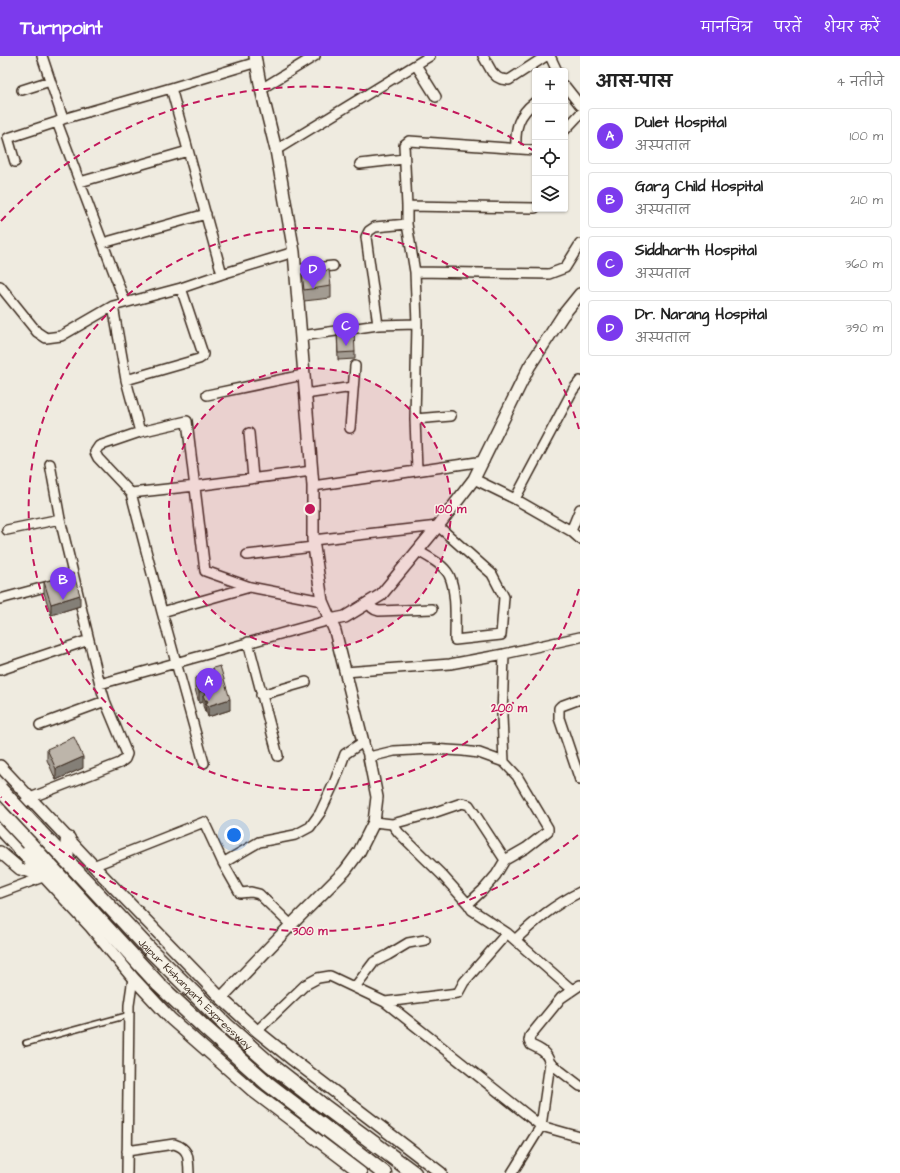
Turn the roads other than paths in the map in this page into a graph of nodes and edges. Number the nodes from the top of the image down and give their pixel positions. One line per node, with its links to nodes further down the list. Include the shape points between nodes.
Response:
1 (42, 56): 10 (street)
2 (315, 56): 12 (street)
3 (430, 56): 8 (street)
4 (483, 56): 5 (street, via 497,77 508,80)
5 (546, 56)
6 (550, 56): 9 (street)
7 (256, 59): 11 (street); 12 (street)
8 (416, 64): 15 (street); 22 (street)
9 (556, 68)
10 (50, 81): 13 (street); 19 (street)
11 (171, 88): 19 (street); 24 (street)
12 (261, 89): 22 (street)
13 (22, 90)
14 (568, 90): 17 (street)
15 (436, 97)
16 (533, 104): 21 (street, via 517,124)
17 (580, 105)
18 (580, 114): 20 (street)
19 (60, 120): 26 (street, via 8,138); 28 (street)
20 (568, 127)
21 (516, 148): 23 (street); 25 (street, via 409,141 404,145)
22 (276, 150): 35 (street)
23 (532, 150)
24 (188, 151): 28 (street); 31 (street)
25 (404, 159): 27 (street); 29 (street)
26 (15, 162)
27 (360, 164)
28 (80, 182): 33 (street)
29 (407, 206): 30 (street); 32 (street)
30 (532, 208)
31 (206, 214): 33 (street); 39 (street)
32 (406, 224): 38 (street); 46 (street, via 375,227 368,231 366,237)
33 (103, 244): 43 (street)
34 (580, 244): 38 (street, via 565,268 549,274)
35 (294, 252): 37 (street); 39 (street)
36 (333, 266): 37 (street)
37 (296, 270): 47 (street)
38 (415, 272): 45 (street)
39 (222, 274): 41 (street)
40 (0, 286): 44 (street, via 37,332 46,338 61,336)
41 (181, 288): 43 (street); 50 (street, via 202,357)
42 (580, 294): 60 (street, via 529,367)
43 (125, 302): 44 (street)
44 (113, 306): 50 (street)
45 (417, 324): 46 (street); 56 (street)
46 (378, 325): 47 (street)
47 (301, 336): 49 (street)
48 (355, 366): 52 (street)
49 (303, 375): 53 (street); 54 (street)
50 (126, 380): 58 (street)
51 (580, 381): 69 (street)
52 (353, 387): 53 (street); 57 (street)
53 (305, 394): 63 (street)
54 (207, 395)
55 (451, 416): 56 (street)
56 (415, 419): 62 (street)
57 (350, 428)
58 (140, 432): 66 (street, via 187,421); 68 (street, via 98,446 95,452)
59 (249, 433): 64 (street)
60 (484, 460): 62 (street); 65 (street)
61 (50, 464): 71 (street)
62 (417, 470): 67 (street)
63 (312, 471): 64 (street); 67 (street)
64 (253, 478): 66 (street)
65 (474, 479): 69 (street); 72 (street)
66 (195, 486): 68 (street); 80 (street, via 205,571)
67 (313, 486): 76 (street)
68 (131, 493): 85 (street)
69 (515, 499): 74 (street)
70 (580, 509): 74 (street)
71 (60, 518): 73 (street); 79 (street)
72 (438, 526): 76 (street); 77 (street); 77 (street, via 492,574 504,597 501,634 455,640 454,588 449,574 439,564)
73 (7, 530)
74 (571, 531): 75 (street)
75 (580, 539)
76 (313, 544): 78 (street); 82 (street)
77 (418, 551): 83 (street, via 381,595)
78 (246, 555)
79 (74, 579): 81 (street); 88 (street)
80 (250, 587): 82 (street); 85 (street)
81 (0, 599)
82 (322, 601): 86 (street)
83 (368, 602): 84 (street, via 379,611); 86 (street, via 345,617)
84 (432, 609)
85 (162, 612): 91 (street)
86 (330, 620): 89 (street); 93 (street)
87 (580, 637): 90 (street)
88 (89, 640): 92 (street); 95 (street)
89 (248, 642): 91 (street); 96 (street)
90 (504, 654): 93 (street, via 450,664); 103 (street)
91 (176, 664): 95 (street); 104 (street)
92 (0, 670)
93 (345, 672): 100 (street)
94 (306, 682): 96 (street)
95 (100, 684): 98 (street)
96 (262, 695): 101 (street)
97 (580, 699): 106 (street, via 559,708 558,718)
98 (105, 701): 99 (street); 108 (street, via 127,754 125,759)
99 (40, 725)
100 (363, 742): 102 (street); 118 (street, via 345,754 320,813 310,827 295,835 259,842)
101 (278, 756)
102 (369, 757): 103 (street, via 430,749 479,753); 110 (street, via 377,797)
103 (504, 762): 117 (street, via 517,776 548,828 548,831 526,848)
104 (204, 763)
105 (0, 766): 108 (street)
106 (580, 780)
107 (0, 789): 116 (highway, Jaipur Kishangarh Expressway, bridge)
108 (30, 798): 111 (street); 114 (street)
109 (0, 812): 120 (highway, Jaipur Kishangarh Expressway, bridge, via 29,843)
110 (374, 822): 112 (street); 124 (street, via 360,852 345,871)
111 (0, 823)
112 (392, 824): 117 (street, via 462,803 469,805); 123 (street)
113 (0, 829): 120 (street)
114 (68, 839): 116 (highway); 119 (street)
115 (0, 852): 120 (street, via 20,869)
116 (66, 860): 145 (highway, Jaipur Kishangarh Expressway, via 152,952 227,1026 284,1075)
117 (505, 860): 123 (street, via 492,880)
118 (223, 863): 119 (street, via 204,822); 124 (street, via 240,894 259,894)
119 (93, 866): 131 (street)
120 (45, 872): 122 (street); 128 (street); 144 (highway, Jaipur Kishangarh Expressway, via 159,985 268,1084)
121 (580, 892): 127 (street, via 546,912)
122 (0, 893)
123 (468, 904): 125 (street, via 472,910)
124 (291, 925): 131 (street)
125 (507, 932): 127 (street); 132 (street, via 464,982 458,993)
126 (425, 940): 129 (street, via 408,943 374,962)
127 (515, 940): 130 (street)
128 (133, 978): 133 (street); 143 (street, via 171,1019 254,1092)
129 (354, 987): 132 (street); 134 (street, via 330,976 318,978 305,985)
130 (576, 987): 136 (street, via 561,998 530,1036 531,1045 544,1051)
131 (221, 998): 134 (street)
132 (385, 1002): 138 (street)
133 (129, 1015): 135 (lane); 140 (street)
134 (257, 1031): 146 (street)
135 (26, 1043)
136 (550, 1063): 137 (street); 138 (street)
137 (580, 1086)
138 (541, 1126): 139 (street); 147 (street)
139 (580, 1137)
140 (127, 1151): 141 (street); 142 (street, via 174,1144 185,1150)
141 (127, 1173)
142 (189, 1173)
143 (361, 1173)
144 (384, 1173)
145 (414, 1173)
146 (441, 1173)
147 (512, 1173)

